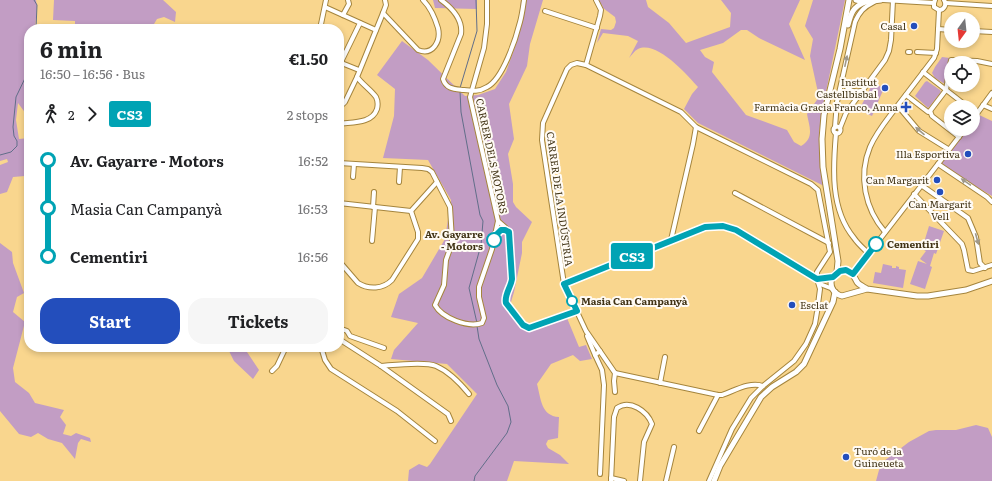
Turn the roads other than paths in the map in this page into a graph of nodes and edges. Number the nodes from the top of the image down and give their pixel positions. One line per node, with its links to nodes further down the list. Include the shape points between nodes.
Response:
1 (326, 0): 20 (street)
2 (348, 0): 24 (street, via 349,4)
3 (385, 0): 23 (street)
4 (423, 0): 23 (street, via 432,12 438,29 434,48 429,51 418,50)
5 (441, 0): 46 (street, via 458,17 462,28 443,79 444,83 452,88)
6 (486, 0): 46 (street, CARRER DELS MOTORS, via 484,48)
7 (524, 0): 46 (street, via 519,28 502,73 488,87)
8 (596, 0): 27 (street, via 601,10)
9 (849, 0): 33 (street)
10 (856, 0): 14 (street)
11 (882, 0): 12 (street); 15 (street)
12 (893, 0): 16 (street); 47 (street, via 889,51)
13 (986, 0): 18 (street)
14 (865, 2): 15 (street); 33 (street, via 852,10)
15 (874, 2): 44 (street, one-way to 15, via 857,16)
16 (934, 2): 21 (street, via 935,8)
17 (945, 2): 18 (street); 21 (street, via 944,8)
18 (985, 5): 19 (street)
19 (992, 6)
20 (325, 7): 24 (street); 26 (street)
21 (939, 10): 28 (street)
22 (545, 11): 27 (street)
23 (383, 13): 30 (street)
24 (343, 15): 25 (street)
25 (360, 23): 30 (street); 36 (street)
26 (321, 24)
27 (597, 28): 40 (street)
28 (938, 29): 29 (street); 35 (street)
29 (944, 29)
30 (376, 30): 41 (street)
31 (980, 31): 32 (street)
32 (992, 32)
33 (840, 49): 87 (street, via 824,115 822,139 823,167)
34 (917, 52): 35 (street)
35 (936, 53): 42 (street)
36 (344, 54)
37 (980, 62): 39 (street)
38 (344, 64): 41 (street)
39 (992, 64)
40 (586, 65): 60 (street, via 682,113); 98 (street, CARRER DE LA INDÚSTRIA, via 577,63 567,69 545,118 542,132)
41 (359, 70): 43 (street)
42 (923, 72): 45 (street); 51 (street)
43 (357, 77): 53 (street); 59 (street, via 376,96 378,106 373,117)
44 (842, 80): 47 (street, via 851,91); 61 (street, via 837,102)
45 (944, 88)
46 (471, 91): 79 (street, CARRER DELS MOTORS, via 470,97)
47 (862, 91): 61 (street)
48 (944, 92): 58 (street)
49 (949, 92): 52 (street)
50 (992, 93): 54 (street)
51 (906, 95): 55 (street); 58 (street)
52 (959, 100)
53 (344, 103)
54 (983, 105): 56 (street); 57 (street)
55 (898, 106): 63 (street, one-way to 55, via 919,131); 81 (street, via 870,147 864,175 868,205)
56 (980, 108)
57 (992, 109)
58 (930, 111): 62 (street, via 932,116)
59 (344, 123)
60 (696, 127): 83 (street); 85 (street, via 816,187)
61 (837, 127): 86 (street, via 833,130 836,133 834,183 837,205 846,226)
62 (959, 137): 63 (street)
63 (948, 150): 66 (street)
64 (344, 163): 65 (street)
65 (354, 164): 67 (street); 68 (street)
66 (938, 164): 71 (street); 75 (street, one-way to 66)
67 (400, 167): 69 (street); 70 (street, via 428,169)
68 (354, 178)
69 (399, 182)
70 (437, 182): 78 (street); 82 (street, via 450,207 452,240 446,260 444,286 435,305 438,311 460,323 476,325 483,322 479,287)
71 (921, 185): 74 (street); 90 (street, one-way to 90, via 968,218 978,243 980,263)
72 (374, 192): 77 (street)
73 (735, 192): 85 (street)
74 (914, 194): 81 (street); 90 (street, via 962,244 968,270)
75 (992, 202)
76 (344, 203): 77 (street)
77 (374, 207): 78 (street); 84 (street)
78 (411, 211): 89 (street, via 418,239 387,285 380,288 362,286)
79 (498, 221): 80 (street); 82 (street)
80 (509, 232): 82 (street, via 501,230); 104 (street, via 512,279 505,299 508,307 523,325 534,327)
81 (885, 232): 86 (street)
82 (495, 236)
83 (671, 240): 95 (street, via 705,227 730,228); 98 (street)
84 (372, 241)
85 (829, 243): 95 (street, via 830,252 817,272)
86 (869, 254): 93 (street)
87 (838, 261): 91 (street); 92 (street)
88 (992, 265): 90 (street)
89 (344, 268)
90 (985, 268)
91 (846, 270): 92 (street); 93 (street)
92 (837, 272): 94 (street)
93 (853, 274): 97 (street)
94 (833, 277): 95 (street); 100 (street, via 831,283)
95 (817, 279): 100 (street, via 820,284); 118 (street, via 820,289 817,312 808,339 794,361)
96 (992, 281): 99 (street, via 966,290 928,296)
97 (856, 282): 99 (street); 101 (street)
98 (564, 284): 104 (street, CARRER DE LA INDÚSTRIA)
99 (867, 289): 101 (street)
100 (834, 291): 102 (street); 103 (street)
101 (853, 292): 102 (street)
102 (842, 296): 103 (street)
103 (833, 302): 132 (street, via 804,364 761,397)
104 (577, 311): 106 (street, CARRER DE LA INDÚSTRIA)
105 (344, 330): 108 (street, via 350,336)
106 (586, 332): 111 (street, CARRER DE LA INDÚSTRIA); 112 (street, CARRER DE LA INDÚSTRIA)
107 (344, 342): 114 (street)
108 (384, 348)
109 (284, 352): 115 (street)
110 (323, 352): 124 (street, via 325,360 335,372 397,411)
111 (600, 352): 112 (street); 116 (street, CARRER DE LA INDÚSTRIA)
112 (595, 355): 126 (street, CARRER DE LA INDÚSTRIA, via 602,370 604,385)
113 (665, 358): 117 (street)
114 (381, 366): 120 (street, via 436,365 457,380); 122 (street, via 448,414)
115 (272, 371)
116 (614, 374): 117 (street); 119 (street)
117 (660, 383): 121 (street)
118 (763, 386): 121 (street, via 750,385); 131 (street, via 751,398 738,419)
119 (616, 392)
120 (469, 394)
121 (718, 395): 123 (street)
122 (451, 421)
123 (699, 431)
124 (435, 440)
125 (674, 447): 130 (street)
126 (600, 474)
127 (611, 480): 128 (street); 129 (street, via 615,412 617,408 630,404 644,413 652,424 644,442)
128 (624, 481)
129 (640, 481)
130 (666, 481)
131 (709, 481)
132 (714, 481)

